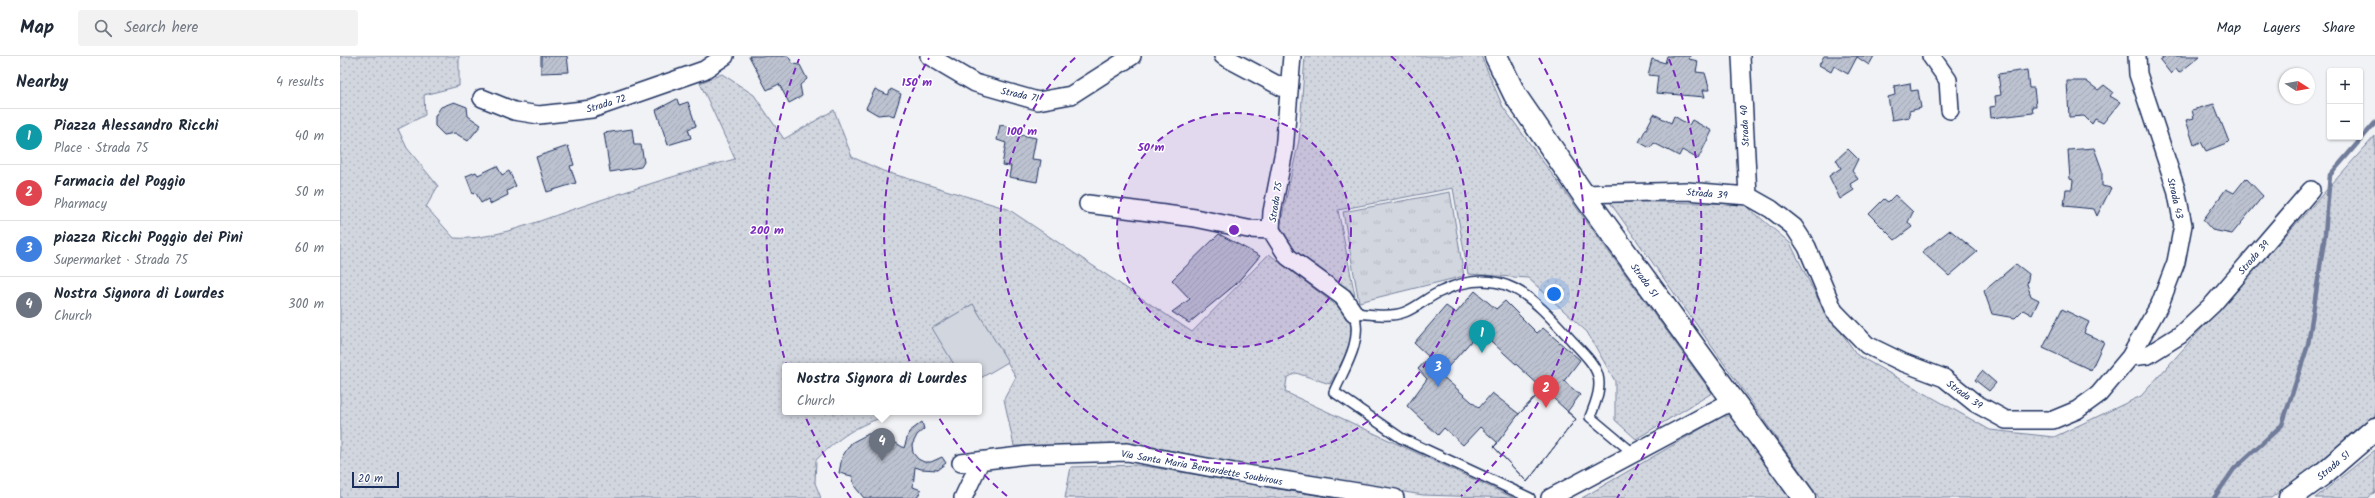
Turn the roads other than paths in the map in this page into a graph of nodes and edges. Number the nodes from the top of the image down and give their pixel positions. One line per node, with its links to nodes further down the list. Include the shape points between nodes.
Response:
1 (725, 56): 11 (street, Strada 72, via 704,70 592,109 539,115 514,111)
2 (929, 56): 3 (street, Strada 71, via 975,83 1038,101 1071,95)
3 (1132, 56)
4 (1223, 56): 10 (street)
5 (1292, 56): 10 (street, Strada 75)
6 (1496, 56): 14 (street, Strada 51, via 1515,96)
7 (1741, 56): 15 (street, Strada 40)
8 (1931, 56): 12 (street, via 1948,80)
9 (2138, 58): 19 (street, Strada 43, via 2138,74 2176,189 2183,225 2176,262 2160,304)
10 (1289, 91): 17 (street, Strada 75, via 1284,151)
11 (482, 98)
12 (1950, 110)
13 (2311, 190): 19 (street, Strada 39, via 2213,304 2180,335 2148,354)
14 (1583, 194): 15 (street, Strada 39, via 1687,191); 20 (street, Strada 51)
15 (1748, 196): 19 (street, Strada 39, via 1794,226 1807,247 1834,311 1867,345 1944,378 1975,403 2006,420 2053,420 2077,410 2099,394)
16 (1088, 204): 17 (street, via 1195,218 1248,229)
17 (1271, 230): 18 (street, Strada 75, via 1288,257 1343,297)
18 (1354, 313): 22 (lane, via 1404,313 1441,291 1466,282 1499,283 1522,291 1592,360 1599,380 1598,397 1590,417); 27 (lane, via 1358,325 1357,337 1334,392 1401,438)
19 (2130, 357)
20 (1732, 401): 22 (street); 29 (street, Strada 51)
21 (2375, 429): 30 (street, Strada 51, via 2324,474)
22 (1633, 453): 28 (street)
23 (980, 462): 24 (street, Via Santa Maria Bernardette Soubirous); 25 (street); 26 (street, Via Santa Maria Bernardette Soubirous, via 1028,455 1127,452)
24 (961, 463)
25 (963, 498)
26 (1395, 498)
27 (1530, 498)
28 (1550, 498)
29 (1804, 498)
30 (2290, 498)

